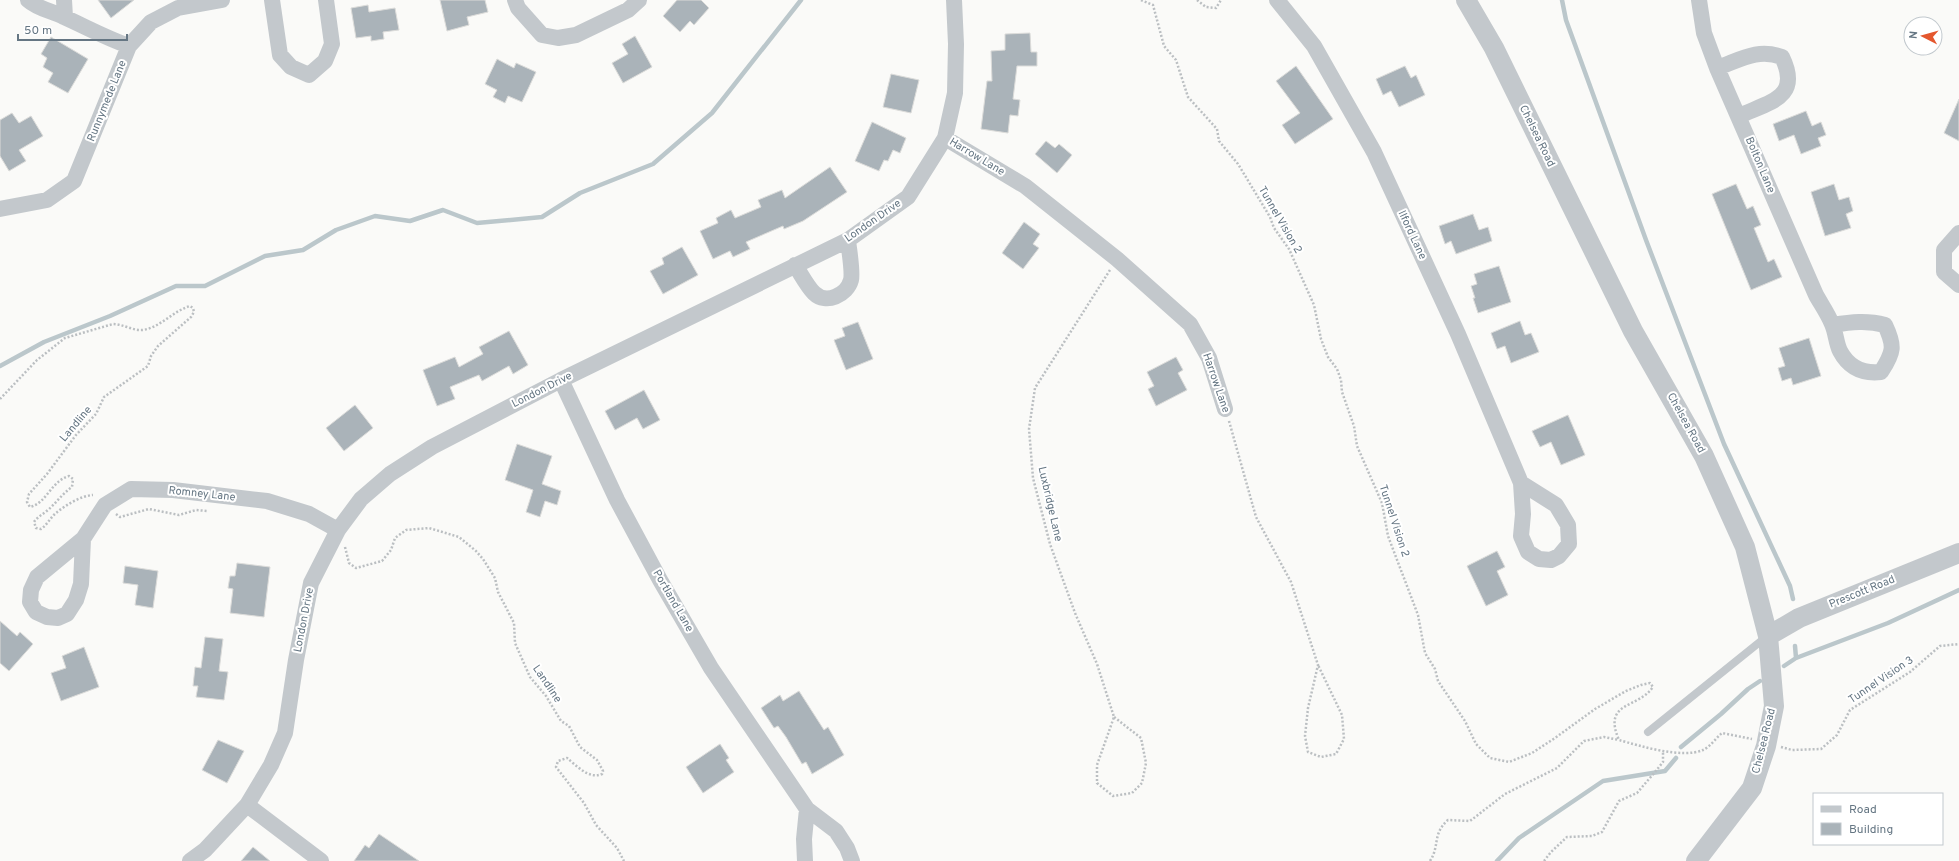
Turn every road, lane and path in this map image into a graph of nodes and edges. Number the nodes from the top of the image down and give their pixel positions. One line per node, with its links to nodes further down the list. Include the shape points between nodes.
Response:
1 (28, 0): 15 (street)
2 (64, 0): 15 (street)
3 (222, 0): 16 (street, Runnymede Lane, via 178,8 151,22)
4 (272, 0): 5 (street, via 280,55 291,67 309,74 325,61 332,44)
5 (326, 0)
6 (515, 0): 7 (street, via 518,8 542,35 558,38 576,35 628,10)
7 (639, 0)
8 (954, 0): 19 (street, London Drive, via 955,93)
9 (1141, 0): 42 (path, Tunnel Vision 2, via 1153,5 1164,46 1176,60 1188,97 1217,129 1219,141 1238,164 1270,216 1274,228 1289,249 1314,305 1321,339 1328,357 1341,380 1357,446 1382,503 1388,536 1418,615 1425,653 1435,669 1438,681 1465,721 1476,744 1490,758 1509,762 1532,753 1595,708 1626,691 1650,683 1654,687 1648,694 1622,707 1615,718 1615,730)
10 (1197, 0): 11 (path, via 1206,7 1216,8)
11 (1221, 0)
12 (1277, 0): 30 (street, Ilford Lane, via 1314,46 1374,152 1458,334)
13 (1466, 0): 37 (street, Chelsea Road, via 1494,48 1633,331 1704,456 1745,547)
14 (1699, 0): 17 (street, Bolton Lane, via 1704,33)
15 (65, 17): 16 (street, via 102,36)
16 (129, 46): 20 (street, Runnymede Lane, via 74,180 47,200)
17 (1717, 68): 18 (street, Bolton Lane); 18 (street, via 1757,53 1770,53 1782,57 1789,76 1782,96)
18 (1739, 116): 26 (street, Bolton Lane, via 1816,294)
19 (945, 138): 22 (street, London Drive, via 908,197); 23 (street, Harrow Lane, via 1025,186)
20 (0, 209)
21 (1959, 233): 25 (street, via 1944,250 1944,272)
22 (848, 240): 24 (street, London Drive); 24 (street, via 851,280 837,297 827,298 815,294)
23 (1117, 259): 29 (street, Harrow Lane, via 1190,324 1210,358); 40 (path, Luxbridge Lane, via 1035,388 1029,429 1033,478 1050,544 1097,664)
24 (795, 265): 27 (street, London Drive)
25 (1959, 285)
26 (1833, 325)
27 (561, 380): 34 (street, London Drive, via 432,447 390,474 361,499); 47 (street, Portland Lane, via 618,500 660,580 711,668)
28 (0, 398): 31 (path, Landline, via 37,360 65,338 113,324 141,330 169,318 184,308 193,308 191,317 158,346 148,366 104,397 96,414 29,494 27,502 30,507 38,505 57,481 69,476 73,478 72,487 63,493 50,509 37,517 34,522 36,528 41,529 69,504)
29 (1225, 409): 39 (path, Harrow Lane, via 1247,478 1256,517 1291,582)
30 (1521, 484): 30 (street, Ilford Lane, via 1556,505 1568,525 1569,544 1560,556 1551,560 1539,559 1528,552 1521,536)
31 (96, 495)
32 (209, 511): 33 (path, via 196,510 178,515 149,509 120,517)
33 (115, 513)
34 (338, 536): 35 (street, Romney Lane, via 310,514 267,501 173,490 131,489 105,505); 46 (street, London Drive, via 311,583 285,733 271,765); 50 (path, Landline, via 349,563 356,568 382,561 391,550 395,538 406,530 429,528 459,537 483,559 495,578 498,592 514,624 515,643 530,677 568,726 580,746 597,760 603,771 599,776 585,772 567,758 558,761 556,767)
35 (83, 539): 35 (street, Romney Lane, via 38,577 31,590 30,602 36,612 58,618 68,614 81,584)
36 (1959, 554): 37 (street, Prescott Road, via 1799,618)
37 (1768, 636): 41 (lane); 55 (street, Chelsea Road, via 1774,706 1766,746 1752,788)
38 (1959, 644): 44 (path, Tunnel Vision 3, via 1940,646 1910,672 1850,710 1836,734 1821,749 1792,750)
39 (1318, 665): 39 (path, Harrow Lane, via 1342,715 1344,739 1336,754 1321,757 1308,752 1305,736 1308,708)
40 (1114, 717): 40 (path, via 1141,738 1146,762 1142,783 1132,793 1113,796 1097,783 1096,765)
41 (1648, 732)
42 (1619, 740): 45 (path); 53 (path, via 1604,737 1584,742 1558,768 1505,794 1470,821 1448,820 1440,827 1434,855)
43 (1755, 740): 45 (path, via 1722,733 1703,750)
44 (1778, 746)
45 (1663, 752): 54 (path, via 1663,762 1637,793 1619,801 1602,832 1592,836 1567,837)
46 (248, 805): 48 (street, London Drive, via 206,850); 49 (street)
47 (807, 809): 51 (street); 52 (street, Portland Lane, via 836,831)
48 (190, 861)
49 (321, 861)
50 (624, 861)
51 (805, 861)
52 (852, 861)
53 (1430, 861)
54 (1544, 861)
55 (1696, 861)

